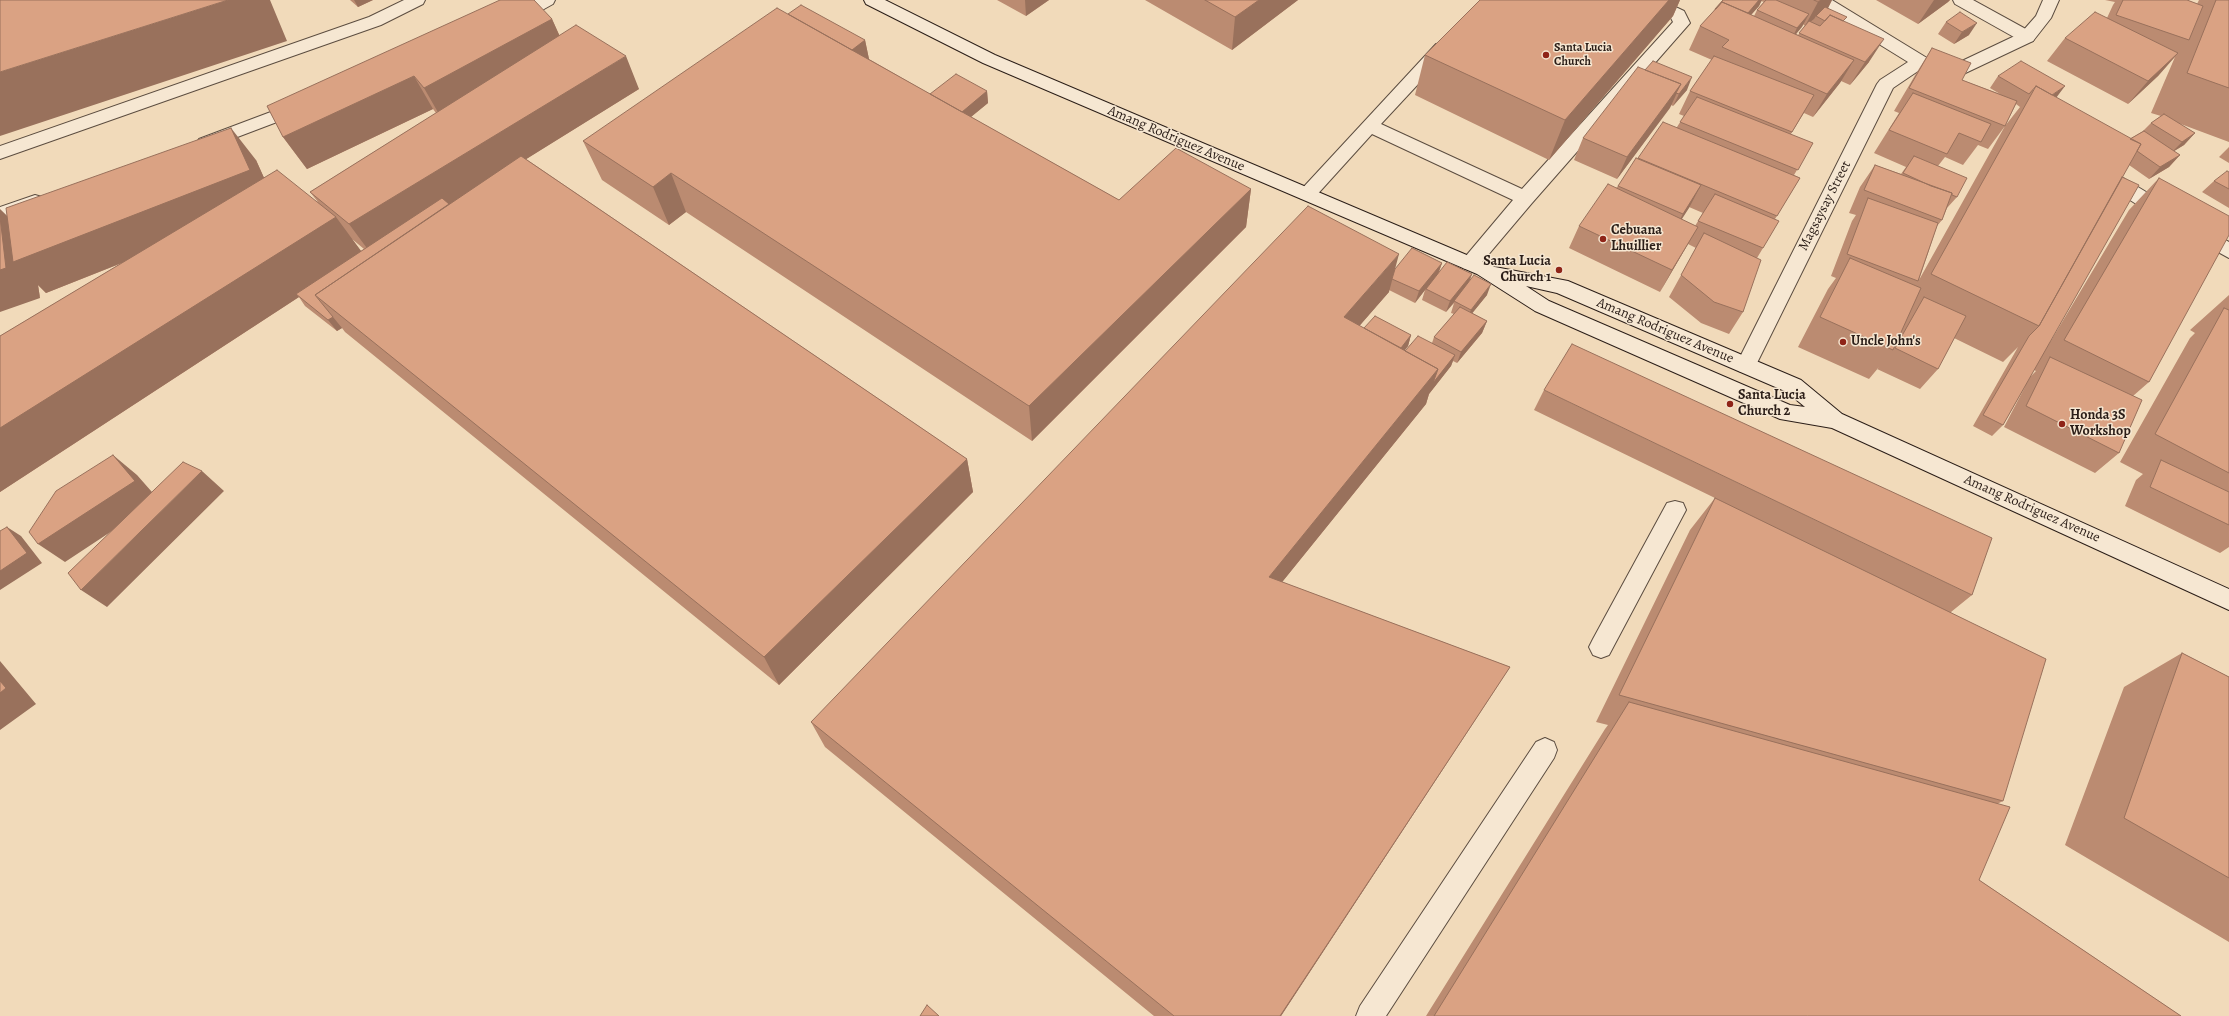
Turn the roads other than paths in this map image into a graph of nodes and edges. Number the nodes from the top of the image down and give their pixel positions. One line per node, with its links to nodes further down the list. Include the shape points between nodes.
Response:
1 (417, 0): 17 (main road, via 375,21)
2 (547, 0): 8 (main road)
3 (872, 0): 19 (main road, Amang Rodriguez Avenue, via 989,59)
4 (1648, 0): 21 (main road, via 1678,15 1682,23)
5 (1820, 0): 11 (main road)
6 (1961, 0): 10 (main road)
7 (2051, 0): 10 (main road, via 2043,18)
8 (497, 28)
9 (1455, 34): 15 (main road)
10 (2027, 37): 12 (main road)
11 (1921, 61): 12 (main road); 25 (main road, Magsaysay Street, via 1886,84)
12 (1945, 76): 13 (main road)
13 (1965, 89)
14 (316, 101): 16 (main road)
15 (1369, 126): 19 (main road); 21 (main road)
16 (191, 148)
17 (0, 153)
18 (2091, 167): 23 (main road)
19 (1306, 193): 24 (main road, Amang Rodriguez Avenue)
20 (51, 197): 22 (main road)
21 (1525, 198): 24 (main road)
22 (0, 214)
23 (2229, 251)
24 (1477, 266): 25 (main road, Amang Rodriguez Avenue, via 1561,286); 26 (main road, Amang Rodriguez Avenue, via 1542,306 1787,413)
25 (1746, 365): 26 (main road, Amang Rodriguez Avenue, via 1794,386)
26 (1834, 420): 28 (main road, Amang Rodriguez Avenue)
27 (1675, 510): 29 (main road)
28 (2229, 600)
29 (1600, 647)
30 (1545, 750): 31 (main road)
31 (1370, 1016)

